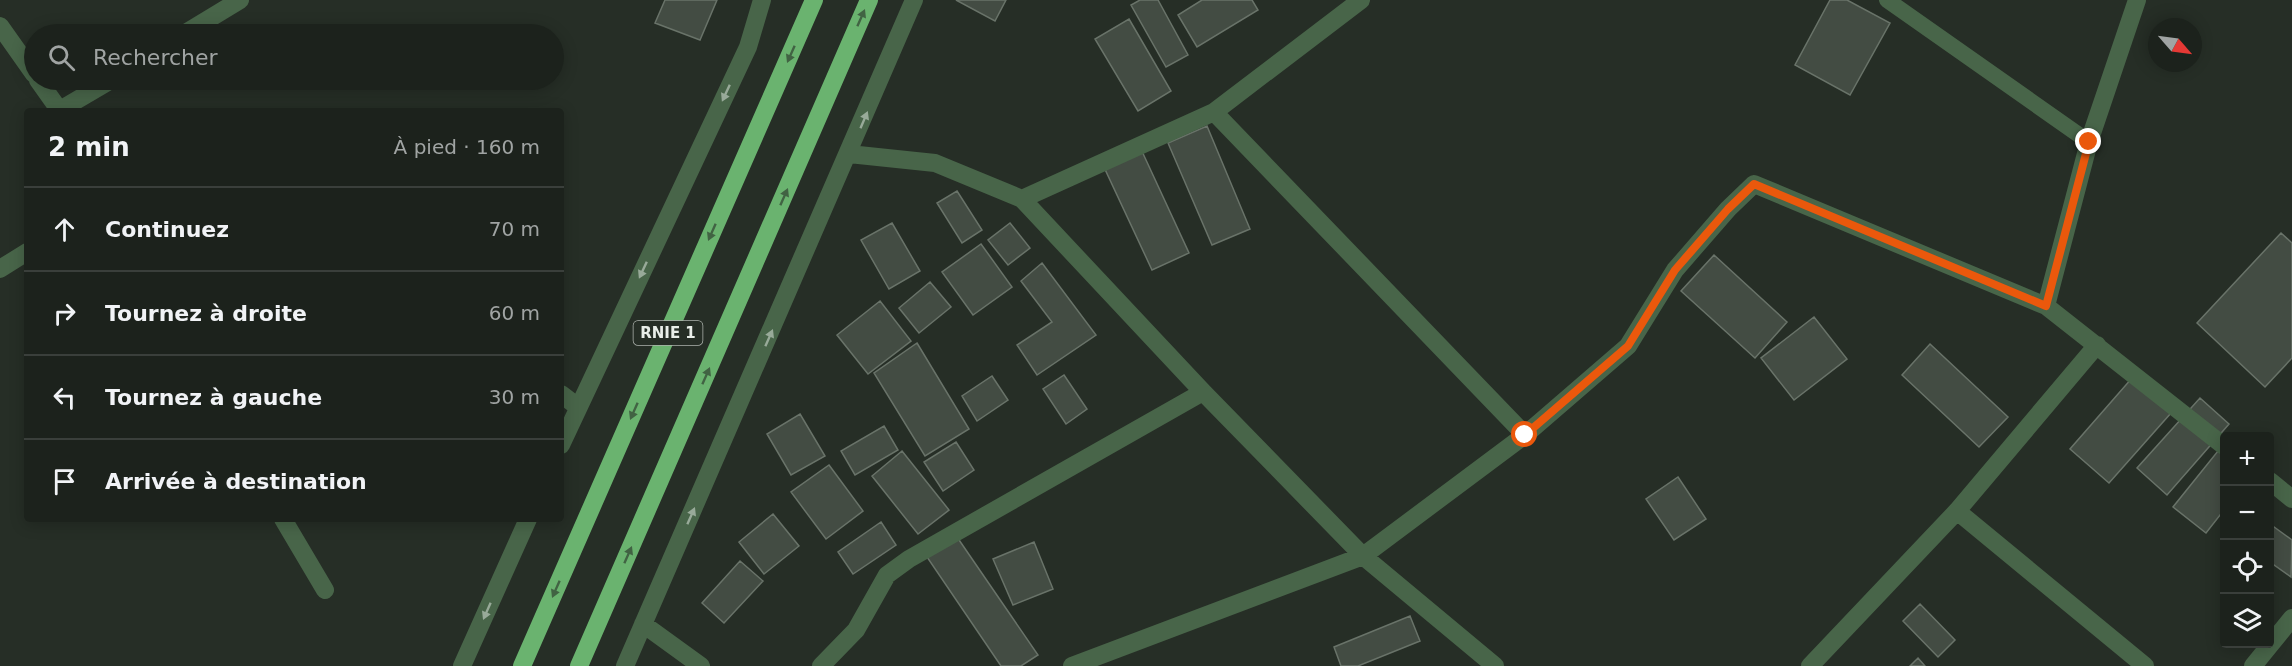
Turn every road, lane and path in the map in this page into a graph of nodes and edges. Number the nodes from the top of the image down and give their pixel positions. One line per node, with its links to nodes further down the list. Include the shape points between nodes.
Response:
1 (240, 0): 9 (street)
2 (762, 0): 26 (street, one-way to 26, via 748,47)
3 (814, 0): 40 (highway, RNIE 1, one-way to 40)
4 (869, 0): 41 (highway, RNIE 1, one-way to 4)
5 (914, 0): 18 (street, one-way to 5)
6 (1361, 0): 16 (street)
7 (1887, 0): 17 (lane)
8 (2137, 0): 17 (street)
9 (200, 24)
10 (0, 26): 11 (street)
11 (24, 60)
12 (45, 90): 14 (street)
13 (95, 90): 15 (street)
14 (58, 108)
15 (65, 108)
16 (1214, 112): 19 (street); 27 (street)
17 (2089, 142): 22 (street)
18 (849, 154): 19 (street, via 935,163); 38 (street, one-way to 18)
19 (1022, 199): 24 (street)
20 (24, 254): 21 (street)
21 (0, 270)
22 (2046, 306): 23 (street); 27 (street, via 1754,184 1675,270 1628,346)
23 (2097, 345): 29 (street); 32 (street)
24 (1203, 392): 35 (street); 44 (street, via 909,559 887,575 856,630)
25 (564, 396): 26 (street)
26 (578, 407): 28 (street)
27 (1525, 435): 35 (street)
28 (564, 438)
29 (2220, 443)
30 (2274, 484): 31 (street)
31 (2292, 499)
32 (1957, 511): 47 (street); 48 (street)
33 (285, 522): 36 (street)
34 (527, 522): 39 (street, one-way to 39)
35 (1363, 556): 45 (street); 46 (street)
36 (325, 590)
37 (2292, 618): 49 (street)
38 (643, 624): 42 (street); 43 (street)
39 (462, 666)
40 (522, 666)
41 (579, 666)
42 (625, 666)
43 (701, 666)
44 (821, 666)
45 (1072, 666)
46 (1496, 666)
47 (1810, 666)
48 (2145, 666)
49 (2253, 666)

